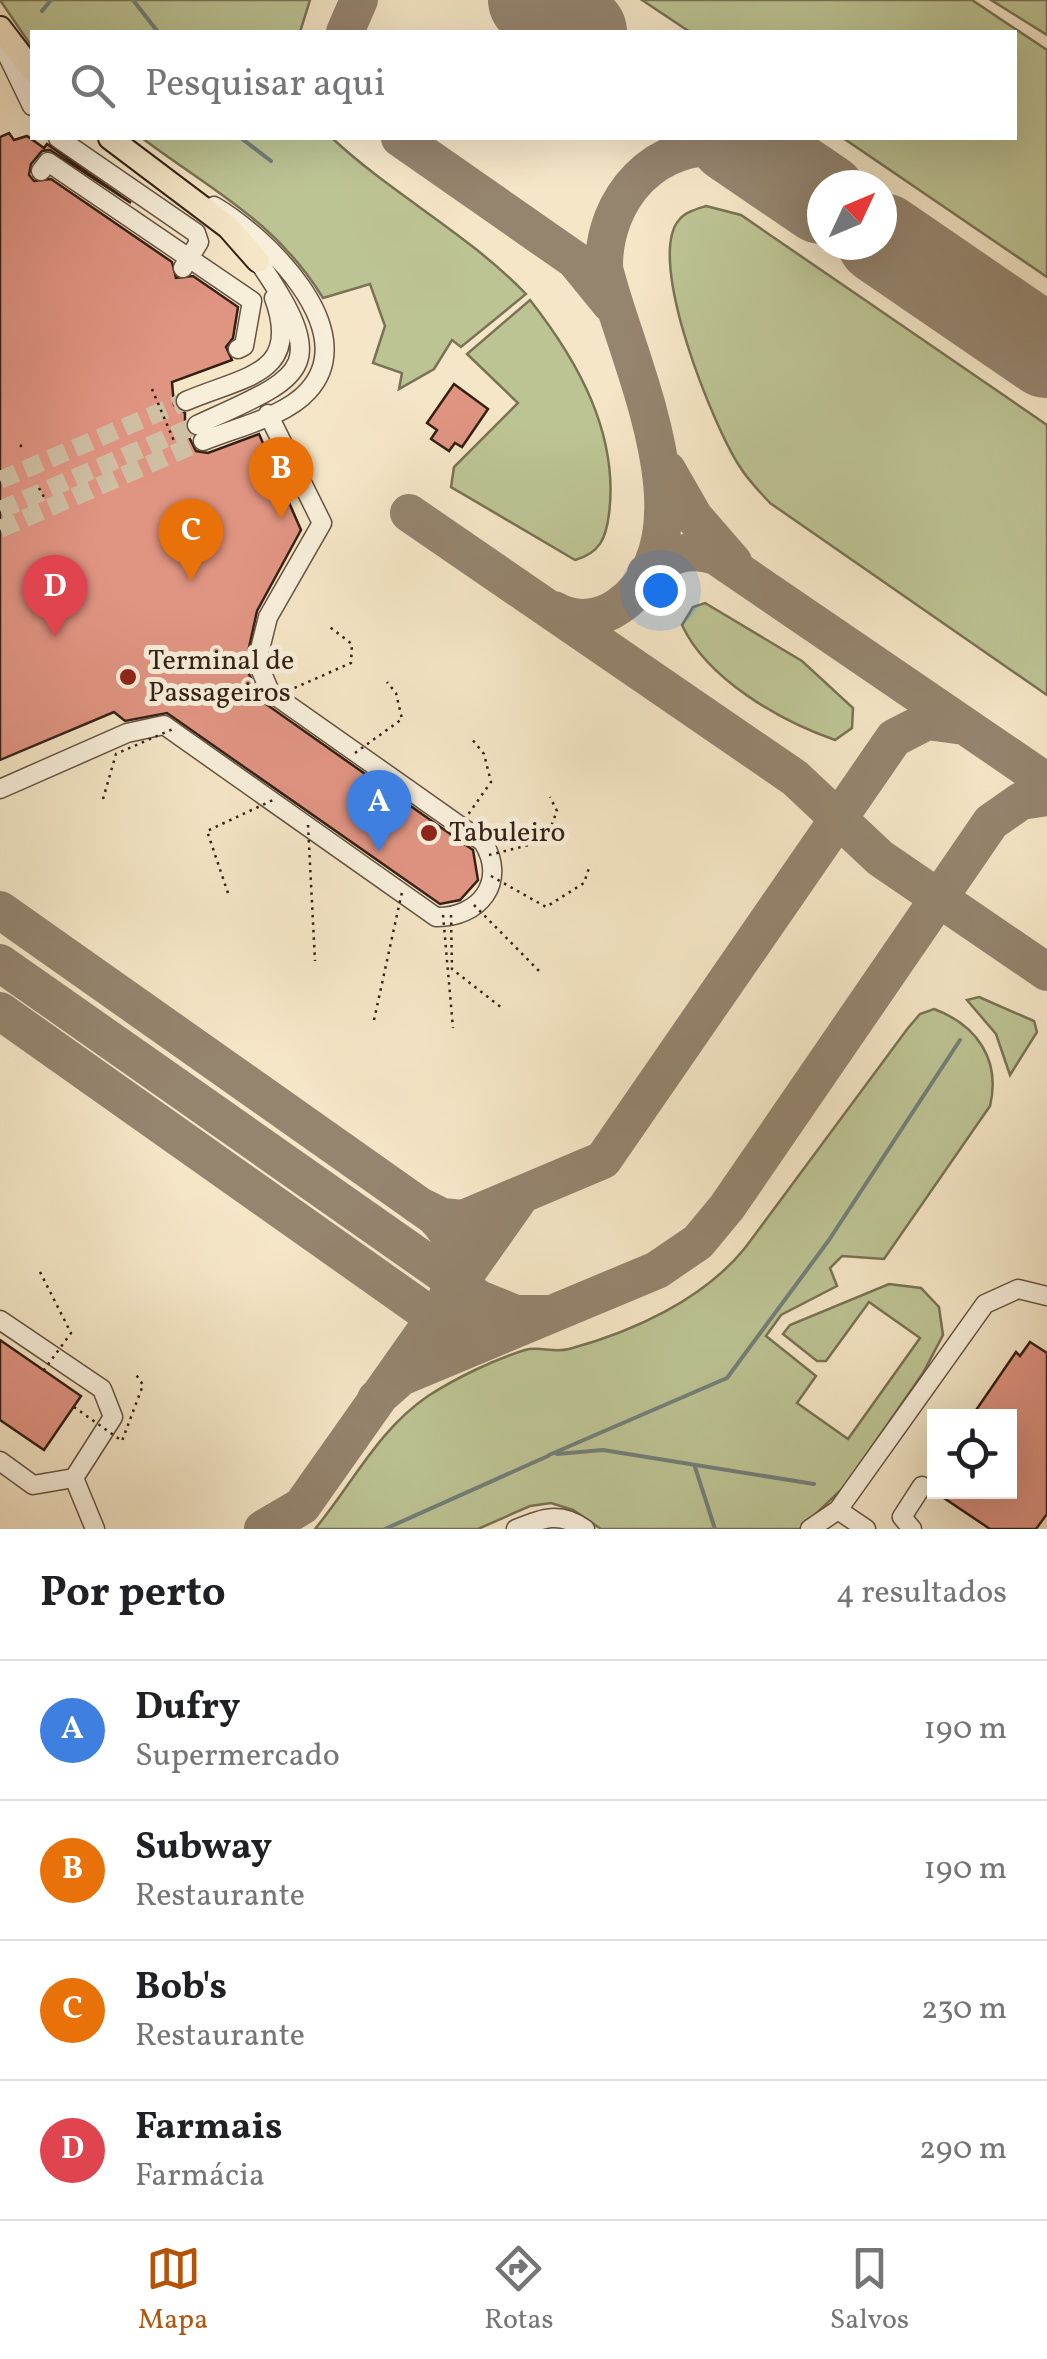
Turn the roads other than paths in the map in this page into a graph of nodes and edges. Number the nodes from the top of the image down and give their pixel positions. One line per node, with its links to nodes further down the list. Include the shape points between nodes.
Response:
1 (0, 28): 3 (main road)
2 (0, 40): 4 (lane)
3 (30, 67)
4 (30, 102)
5 (61, 140): 10 (lane, via 196,233 199,242)
6 (113, 140): 8 (main road)
7 (41, 172): 10 (lane, via 48,162)
8 (165, 176): 9 (main road); 13 (lane, via 254,232 311,304 324,344 318,375 301,398)
9 (258, 261): 12 (lane, via 281,321 282,350 264,368); 13 (lane, via 293,316 300,344 295,369 281,386 200,433)
10 (186, 264): 11 (lane, via 252,301)
11 (238, 349)
12 (186, 400)
13 (268, 414): 14 (lane, via 322,523 268,617 257,660 270,692 483,842 491,884 459,918 447,916 402,893 164,725 127,733)
14 (0, 790)
15 (1047, 1296): 20 (lane, via 1018,1288 985,1304)
16 (0, 1320): 18 (lane, via 49,1363 102,1389 112,1417)
17 (0, 1461): 18 (lane, via 33,1484)
18 (74, 1478): 21 (lane)
19 (922, 1486): 26 (lane, via 902,1517)
20 (838, 1510): 24 (lane); 25 (lane)
21 (95, 1529)
22 (516, 1529): 23 (lane, via 549,1516)
23 (586, 1529)
24 (810, 1529)
25 (866, 1529)
26 (912, 1529)

